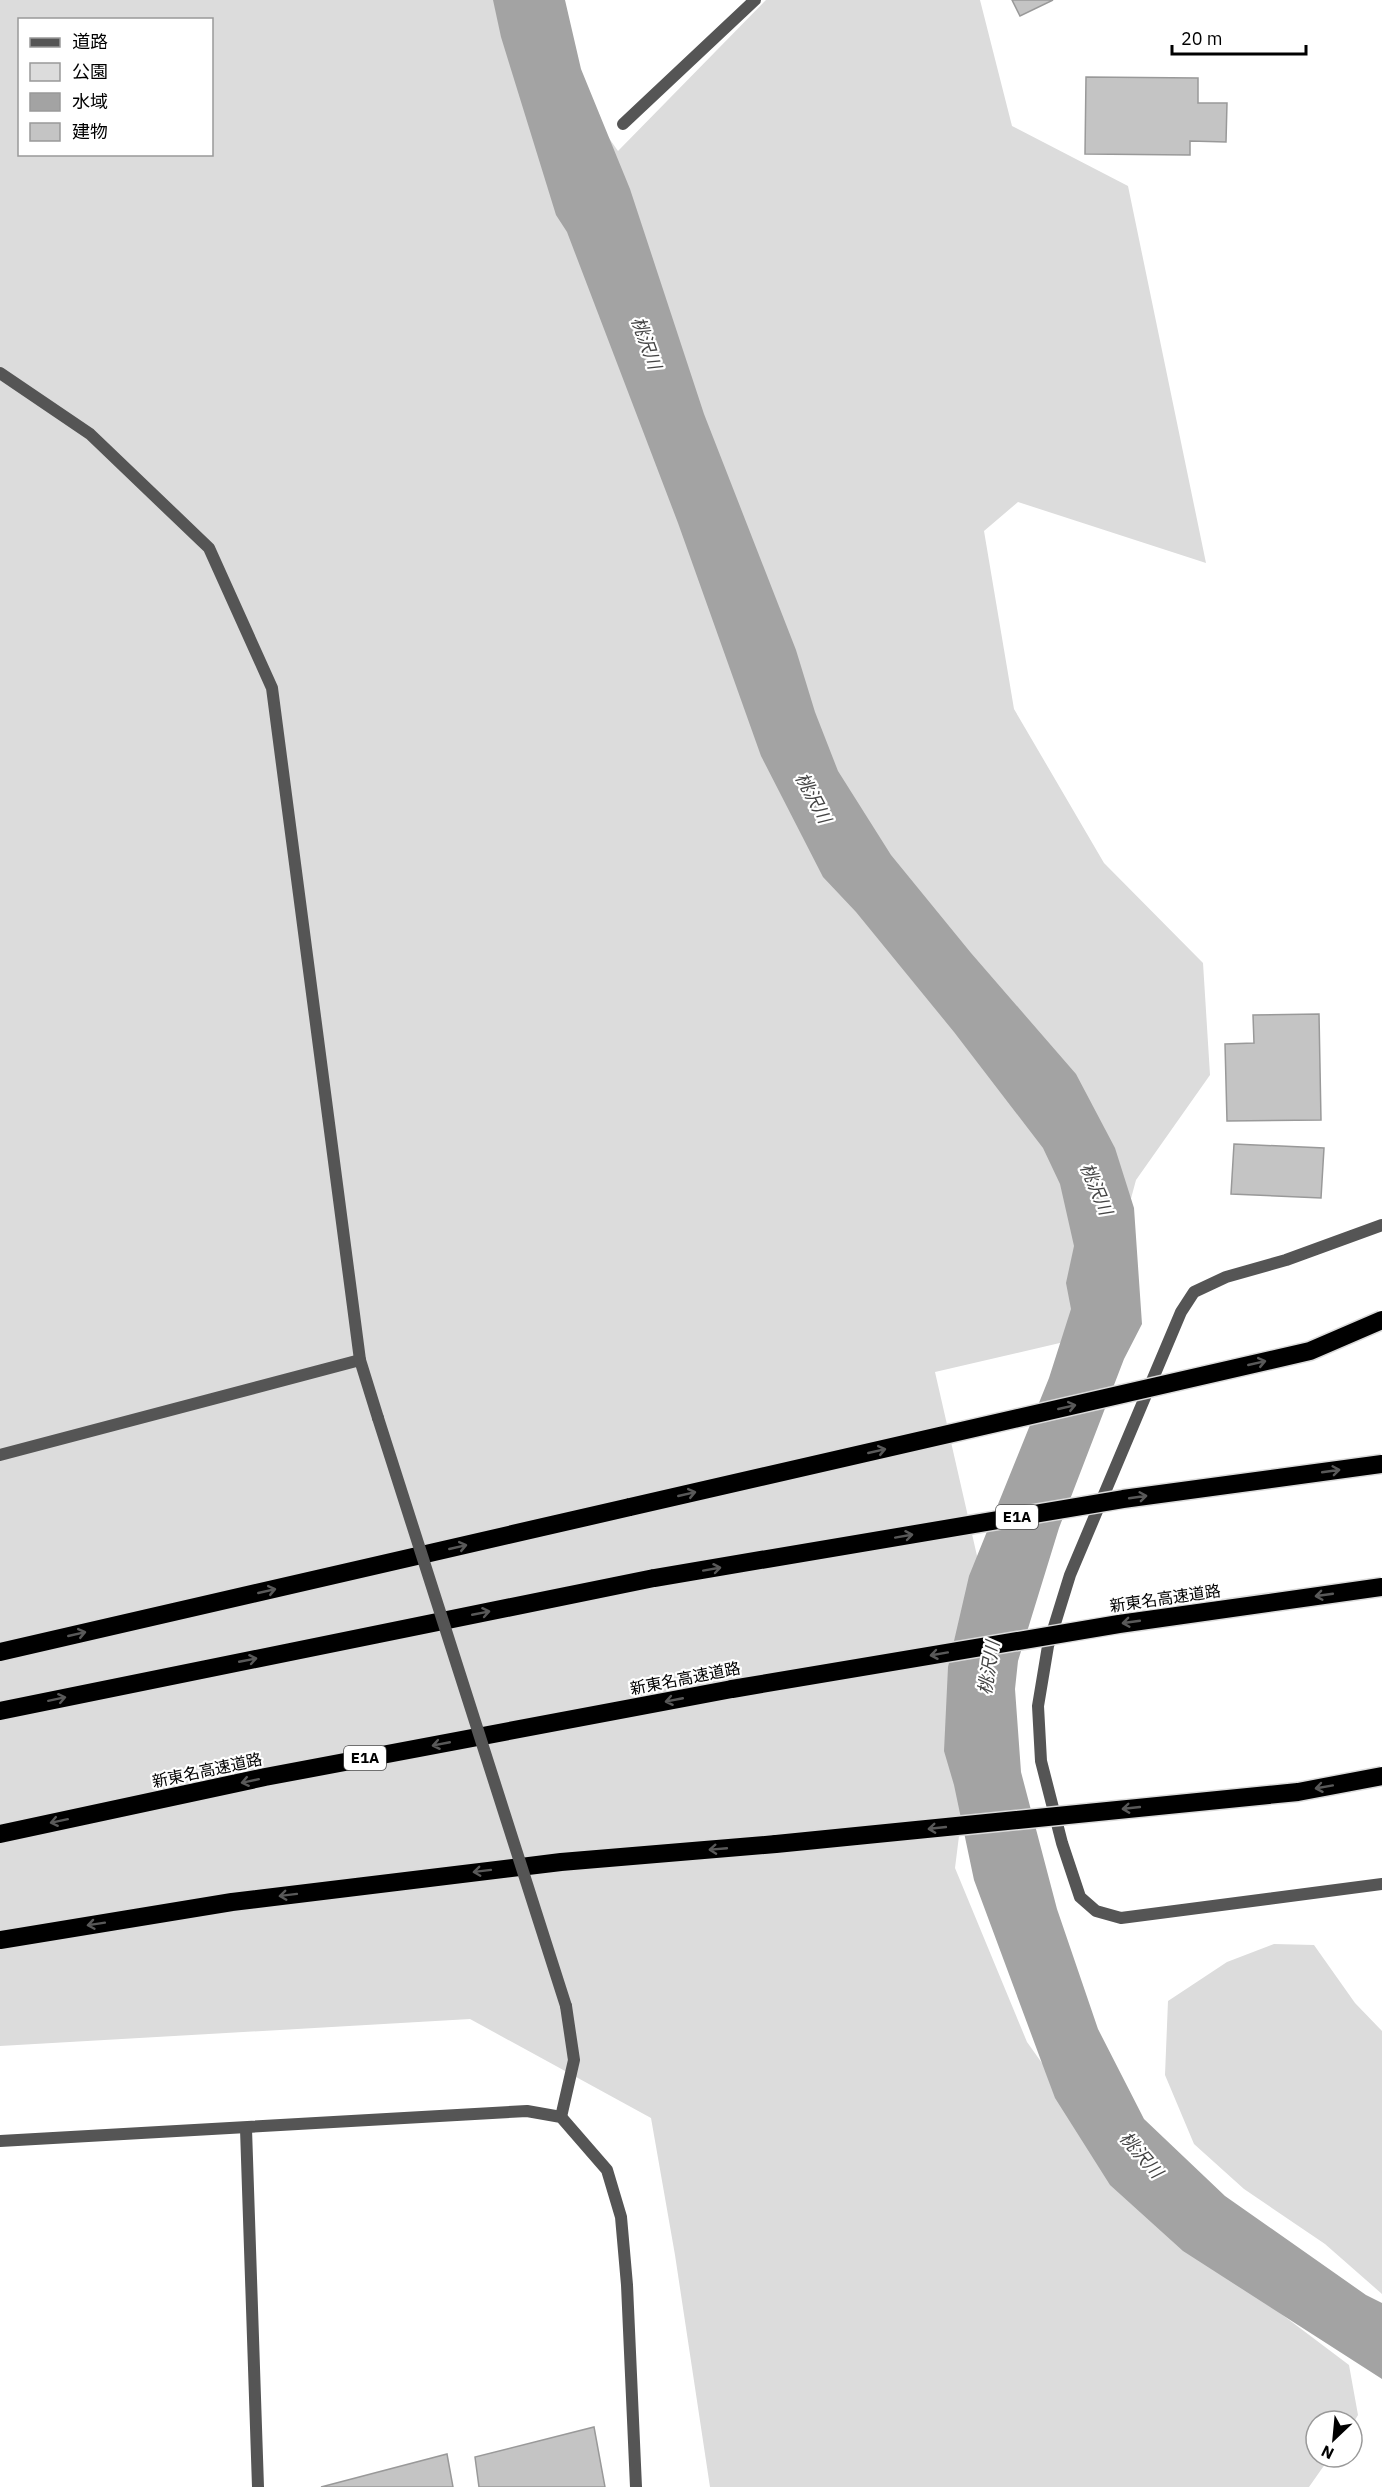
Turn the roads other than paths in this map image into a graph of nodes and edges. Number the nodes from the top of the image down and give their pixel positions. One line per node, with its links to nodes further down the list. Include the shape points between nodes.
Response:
1 (755, 0): 2 (street)
2 (623, 124)
3 (0, 373): 6 (street, via 90,434 209,548 272,688)
4 (1382, 1226): 14 (street, via 1226,1277 1194,1292 1070,1575 1048,1646 1038,1706 1041,1761 1062,1843 1080,1897 1096,1911 1121,1918)
5 (1382, 1320): 10 (highway, one-way to 5, bridge, via 1310,1351)
6 (360, 1360): 7 (street); 16 (street, bridge, via 566,2006 574,2060)
7 (0, 1455)
8 (1382, 1464): 11 (highway, E1A, one-way to 8, bridge, via 654,1578 1123,1499)
9 (1382, 1587): 13 (highway, 新東名高速道路 / E1A, one-way to 13, bridge, via 1119,1624 732,1689 265,1777)
10 (0, 1652)
11 (0, 1710)
12 (1382, 1776): 15 (highway, one-way to 15, bridge, via 1298,1792 561,1862 232,1902)
13 (0, 1834)
14 (1382, 1884)
15 (0, 1940)
16 (561, 2117): 17 (street, via 527,2111); 20 (street, via 607,2170 621,2217)
17 (246, 2129): 18 (street); 19 (street)
18 (0, 2141)
19 (258, 2487)
20 (636, 2487)

